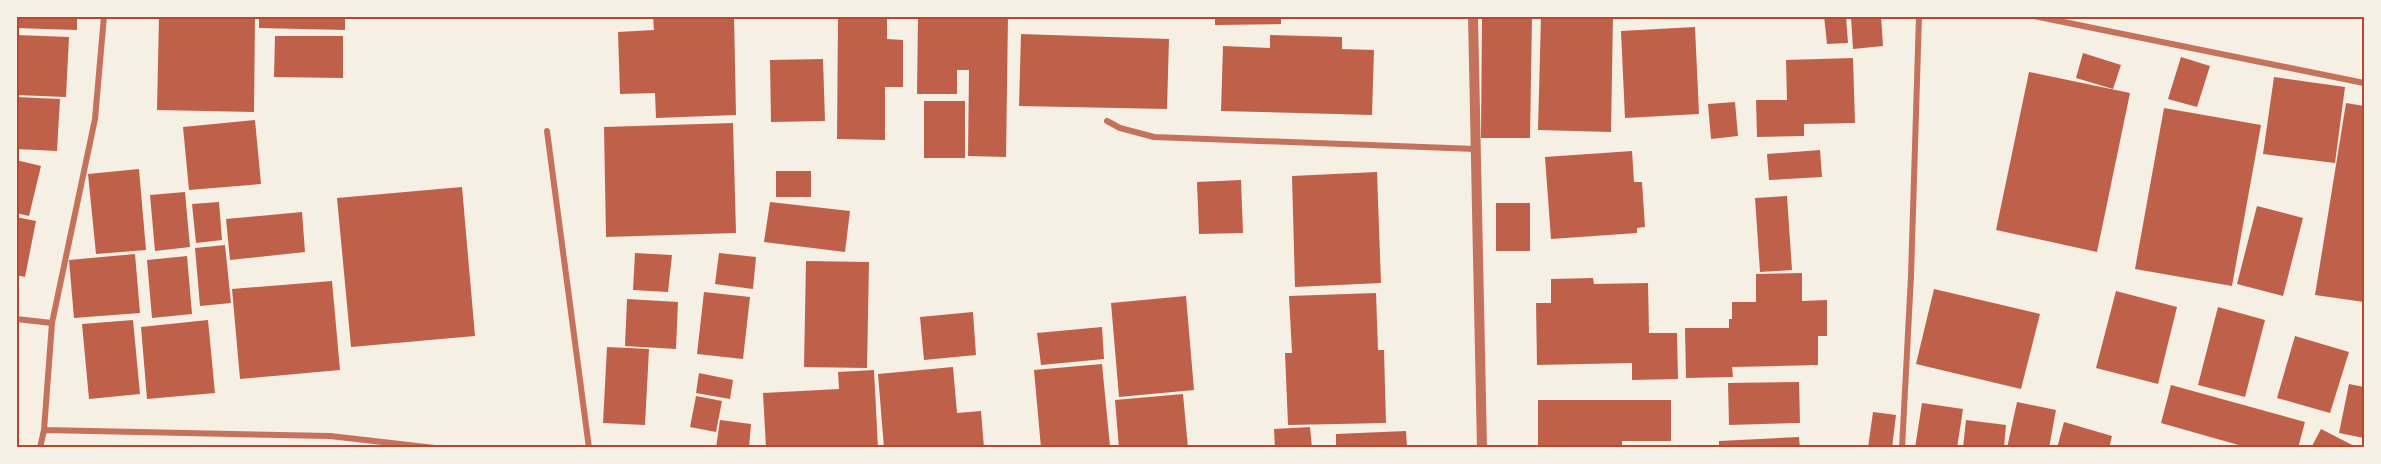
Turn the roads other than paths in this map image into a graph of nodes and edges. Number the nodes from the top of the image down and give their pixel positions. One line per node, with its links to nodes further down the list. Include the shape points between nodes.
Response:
1 (105, 16): 10 (street, via 95,119)
2 (1473, 16): 8 (street)
3 (1919, 16): 16 (street)
4 (2034, 16): 5 (street)
5 (2364, 83)
6 (1107, 121): 8 (street, via 1154,137)
7 (547, 131): 14 (street)
8 (1476, 149): 15 (street)
9 (16, 319): 10 (street)
10 (52, 323): 11 (street)
11 (44, 430): 12 (street); 13 (street, via 330,436)
12 (40, 447)
13 (435, 447)
14 (589, 447)
15 (1482, 447)
16 (1902, 447)

